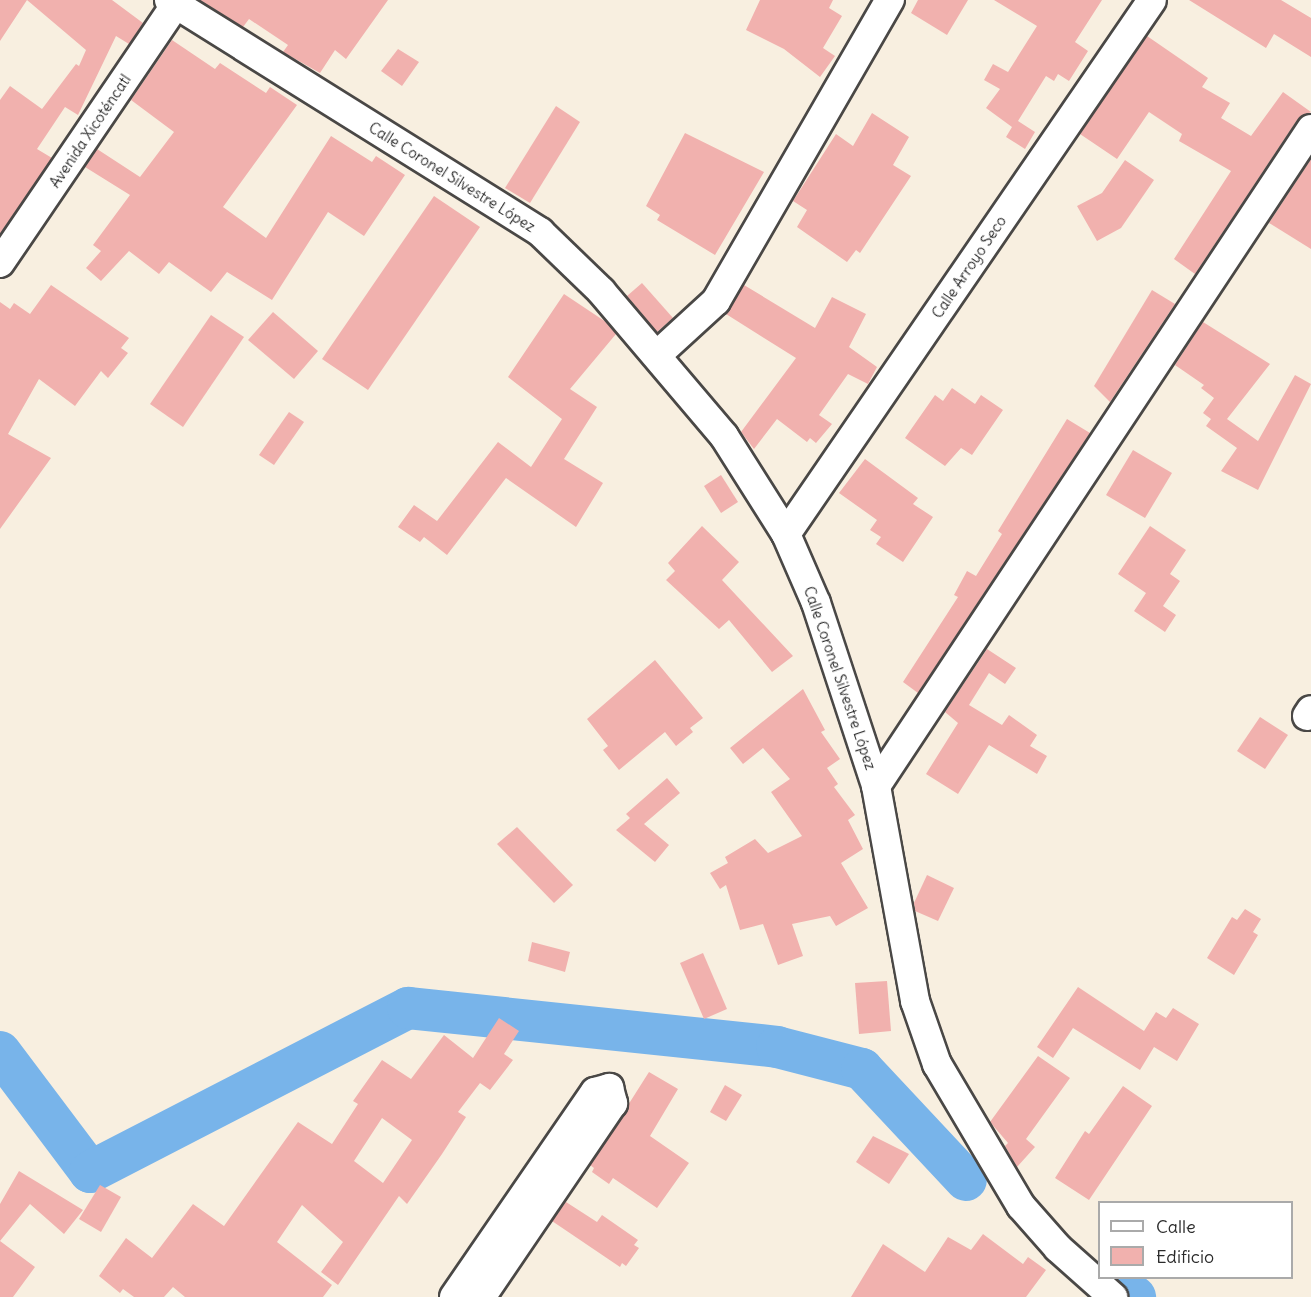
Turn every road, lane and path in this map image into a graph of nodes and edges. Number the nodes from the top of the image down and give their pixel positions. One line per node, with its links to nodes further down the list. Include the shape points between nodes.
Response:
1 (890, 0): 6 (street, via 716,301)
2 (1152, 0): 7 (street, Calle Arroyo Seco)
3 (175, 2): 5 (street, Avenida Xicoténcatl); 6 (street, Calle Coronel Silvestre López, via 540,232 601,291)
4 (1311, 129): 8 (street)
5 (0, 263)
6 (657, 355): 7 (street, Calle Coronel Silvestre López, via 723,436)
7 (786, 534): 8 (street, Calle Coronel Silvestre López, via 816,603)
8 (876, 786): 11 (street, Calle Coronel Silvestre López, via 915,1001 937,1064 1021,1206 1058,1248)
9 (454, 1297): 10 (street, via 595,1092 609,1088 613,1103)
10 (481, 1297)
11 (1113, 1297)

